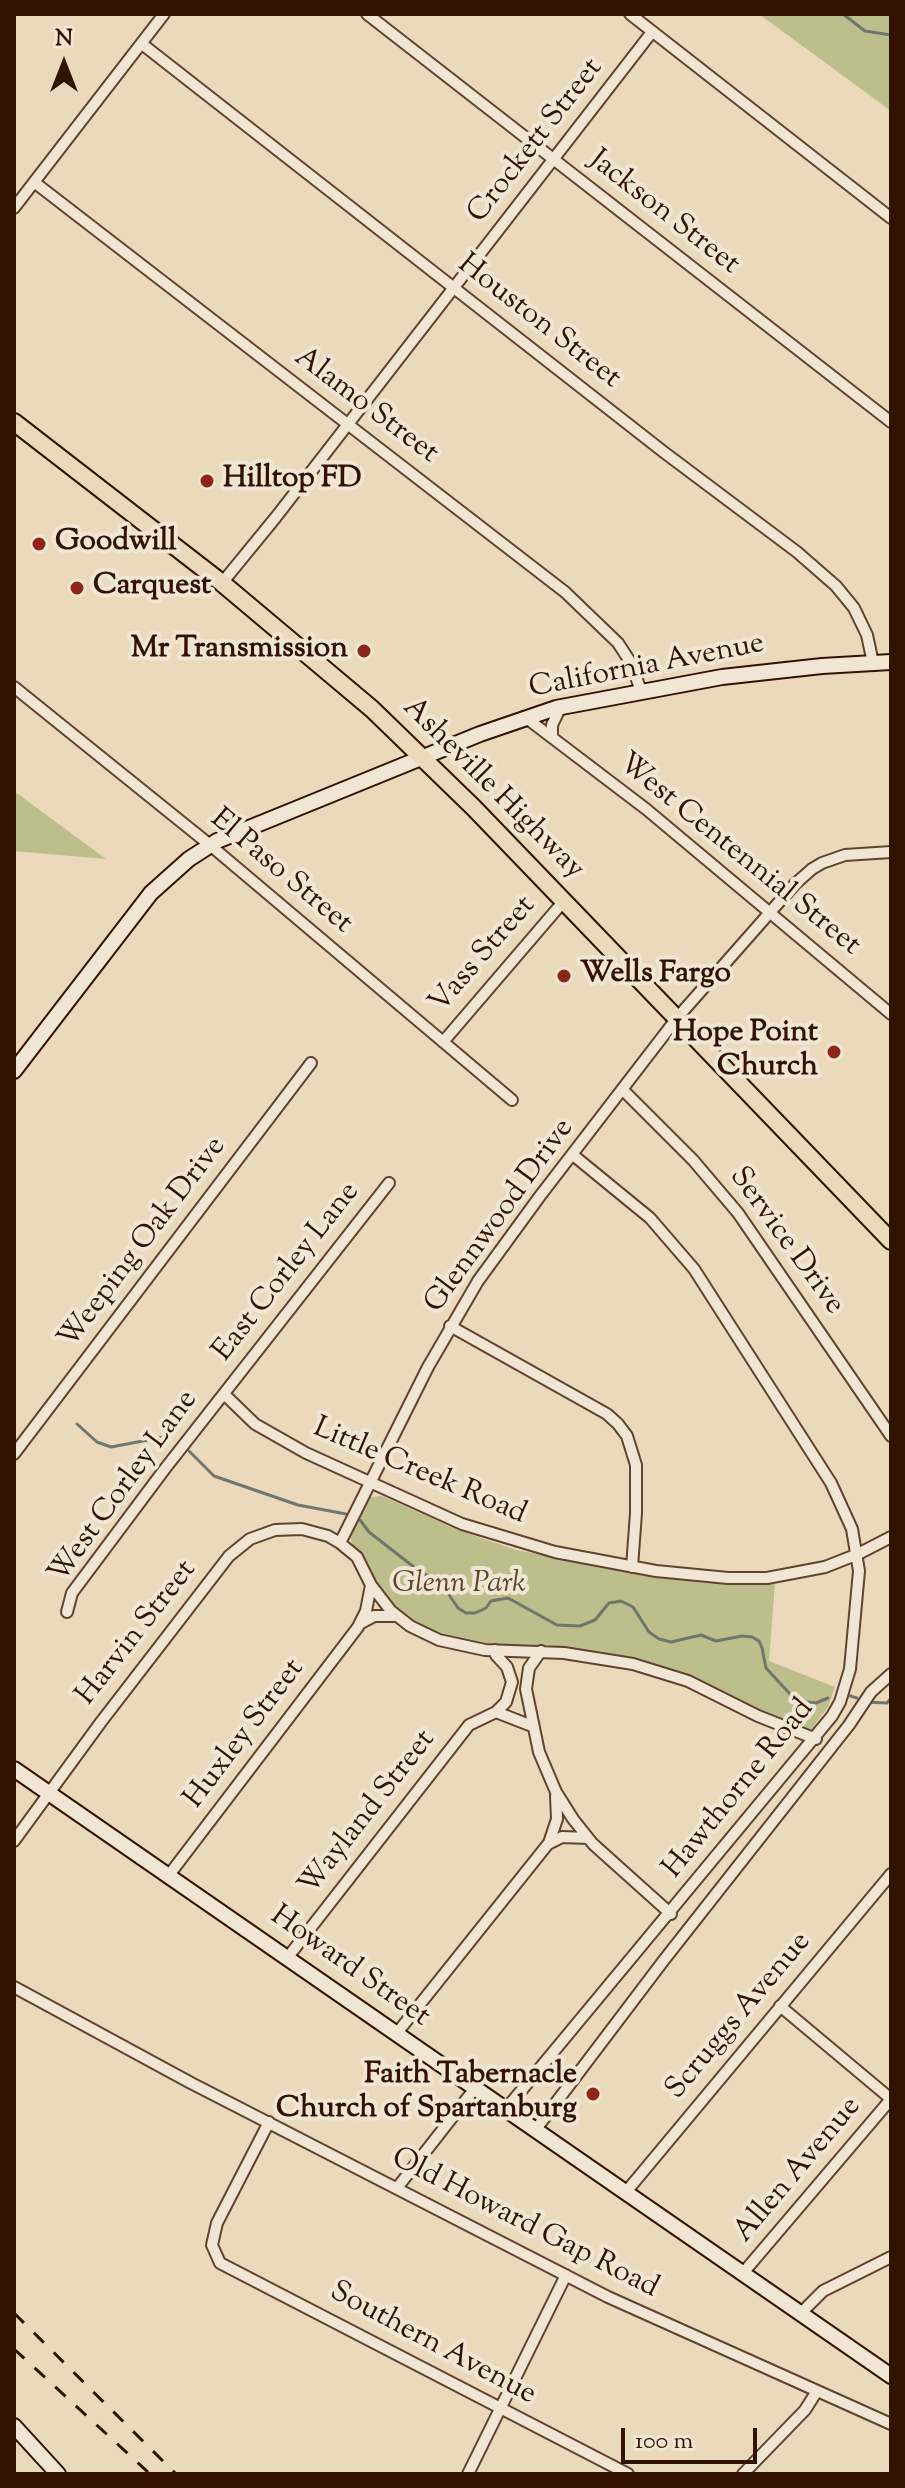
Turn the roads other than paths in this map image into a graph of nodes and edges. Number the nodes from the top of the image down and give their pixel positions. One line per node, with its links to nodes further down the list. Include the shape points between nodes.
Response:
1 (164, 14): 5 (street)
2 (367, 14): 6 (street, Jackson Street)
3 (630, 14): 4 (street)
4 (652, 32): 6 (street, Crockett Street); 9 (street)
5 (142, 44): 7 (street); 10 (street, Houston Street)
6 (553, 159): 10 (street, Crockett Street); 12 (street, Jackson Street)
7 (34, 182): 8 (street); 13 (street, Alamo Street)
8 (14, 208)
9 (891, 218)
10 (453, 288): 13 (street, Crockett Street); 16 (street, Houston Street, via 836,586 862,621)
11 (14, 422): 14 (main road, Asheville Highway)
12 (891, 422)
13 (347, 424): 14 (street, Crockett Street); 18 (street, Alamo Street, via 589,613 626,654)
14 (222, 583): 22 (main road, Asheville Highway)
15 (891, 662): 16 (street, California Avenue)
16 (873, 663): 18 (street, California Avenue, via 772,671)
17 (14, 687): 23 (street, El Paso Street)
18 (641, 691): 19 (street, California Avenue)
19 (561, 706): 20 (street, California Avenue); 21 (street)
20 (525, 717): 21 (street, West Centennial Street); 22 (street, California Avenue)
21 (552, 737): 26 (street, West Centennial Street)
22 (423, 757): 23 (street, California Avenue); 25 (main road, Asheville Highway)
23 (210, 845): 29 (street, El Paso Street); 31 (street, California Avenue, via 151,893)
24 (891, 852): 26 (street, Glennwood Drive, via 845,855 822,863 795,884)
25 (563, 902): 28 (main road, Asheville Highway); 29 (street, Vass Street)
26 (772, 913): 27 (street, West Centennial Street); 28 (street, Glennwood Drive)
27 (891, 1014)
28 (677, 1018): 32 (street, Glennwood Drive); 36 (main road, Asheville Highway)
29 (443, 1042): 33 (street, El Paso Street)
30 (311, 1063): 40 (street, Weeping Oak Drive)
31 (14, 1071)
32 (623, 1090): 34 (street, Glennwood Drive); 39 (street, Service Drive, via 738,1213)
33 (512, 1100)
34 (573, 1155): 37 (street, Glennwood Drive, via 508,1238); 44 (street, Hawthorne Road, via 650,1218 694,1269 831,1483)
35 (389, 1183): 38 (street, East Corley Lane)
36 (891, 1241)
37 (450, 1326): 41 (street, Glennwood Drive); 45 (street, via 618,1424 636,1465)
38 (224, 1394): 41 (street, Little Creek Road, via 255,1424); 47 (street, West Corley Lane, via 72,1593)
39 (891, 1436)
40 (14, 1454)
41 (371, 1482): 43 (street, Glennwood Drive); 45 (street, Little Creek Road, via 492,1535)
42 (891, 1537): 44 (street, Little Creek Road)
43 (340, 1543): 46 (street, via 357,1557); 58 (street, Harvin Street, via 316,1531 289,1528 262,1533 238,1547)
44 (858, 1554): 45 (street, Little Creek Road, via 806,1572 767,1578 704,1577); 55 (street, Hawthorne Road, via 849,1671 840,1702)
45 (632, 1567)
46 (371, 1585): 48 (street); 49 (street, Huxley Street)
47 (67, 1612)
48 (397, 1616): 49 (street, via 381,1615); 50 (street, via 439,1640)
49 (361, 1623): 63 (street, Huxley Street)
50 (495, 1650): 51 (street); 53 (street, via 512,1682 506,1702)
51 (541, 1651): 54 (street, via 526,1679); 55 (street, via 661,1671)
52 (891, 1674): 73 (street, via 871,1692)
53 (496, 1712): 54 (street); 65 (street, Wayland Street, via 469,1725)
54 (532, 1726): 57 (street)
55 (816, 1739): 64 (street, Hawthorne Road)
56 (14, 1769): 58 (street, Howard Street)
57 (556, 1792): 59 (street); 61 (street, via 557,1819)
58 (49, 1793): 60 (street, Harvin Street); 63 (street, Howard Street)
59 (588, 1838): 61 (street, via 562,1837); 64 (street)
60 (14, 1841)
61 (548, 1844): 68 (street)
62 (891, 1874): 67 (street, Scruggs Avenue)
63 (169, 1875): 65 (street, Howard Street)
64 (671, 1914): 71 (street, Hawthorne Road)
65 (288, 1957): 68 (street, Howard Street)
66 (14, 1987): 72 (street, Old Howard Gap Road)
67 (780, 2006): 70 (street); 75 (street, Scruggs Avenue)
68 (397, 2033): 69 (street, Howard Street)
69 (476, 2087): 71 (street, Howard Street); 74 (street)
70 (891, 2099): 77 (street, Allen Avenue)
71 (506, 2109): 73 (street, Howard Street)
72 (269, 2122): 74 (street, Old Howard Gap Road); 82 (street, Southern Avenue, via 217,2223 214,2256)
73 (536, 2129): 75 (street, Howard Street)
74 (397, 2188): 78 (street, Old Howard Gap Road)
75 (626, 2192): 77 (street, Howard Street)
76 (891, 2257): 79 (street, via 823,2291)
77 (743, 2273): 79 (street, Howard Street)
78 (566, 2275): 81 (street, Old Howard Gap Road); 82 (street)
79 (801, 2313): 80 (street, Howard Street)
80 (891, 2376)
81 (817, 2391): 83 (street, Old Howard Gap Road); 88 (street)
82 (501, 2409): 86 (street); 87 (street, Southern Avenue)
83 (891, 2424)
84 (14, 2426): 85 (street)
85 (58, 2474)
86 (468, 2474)
87 (628, 2474)
88 (743, 2474)

